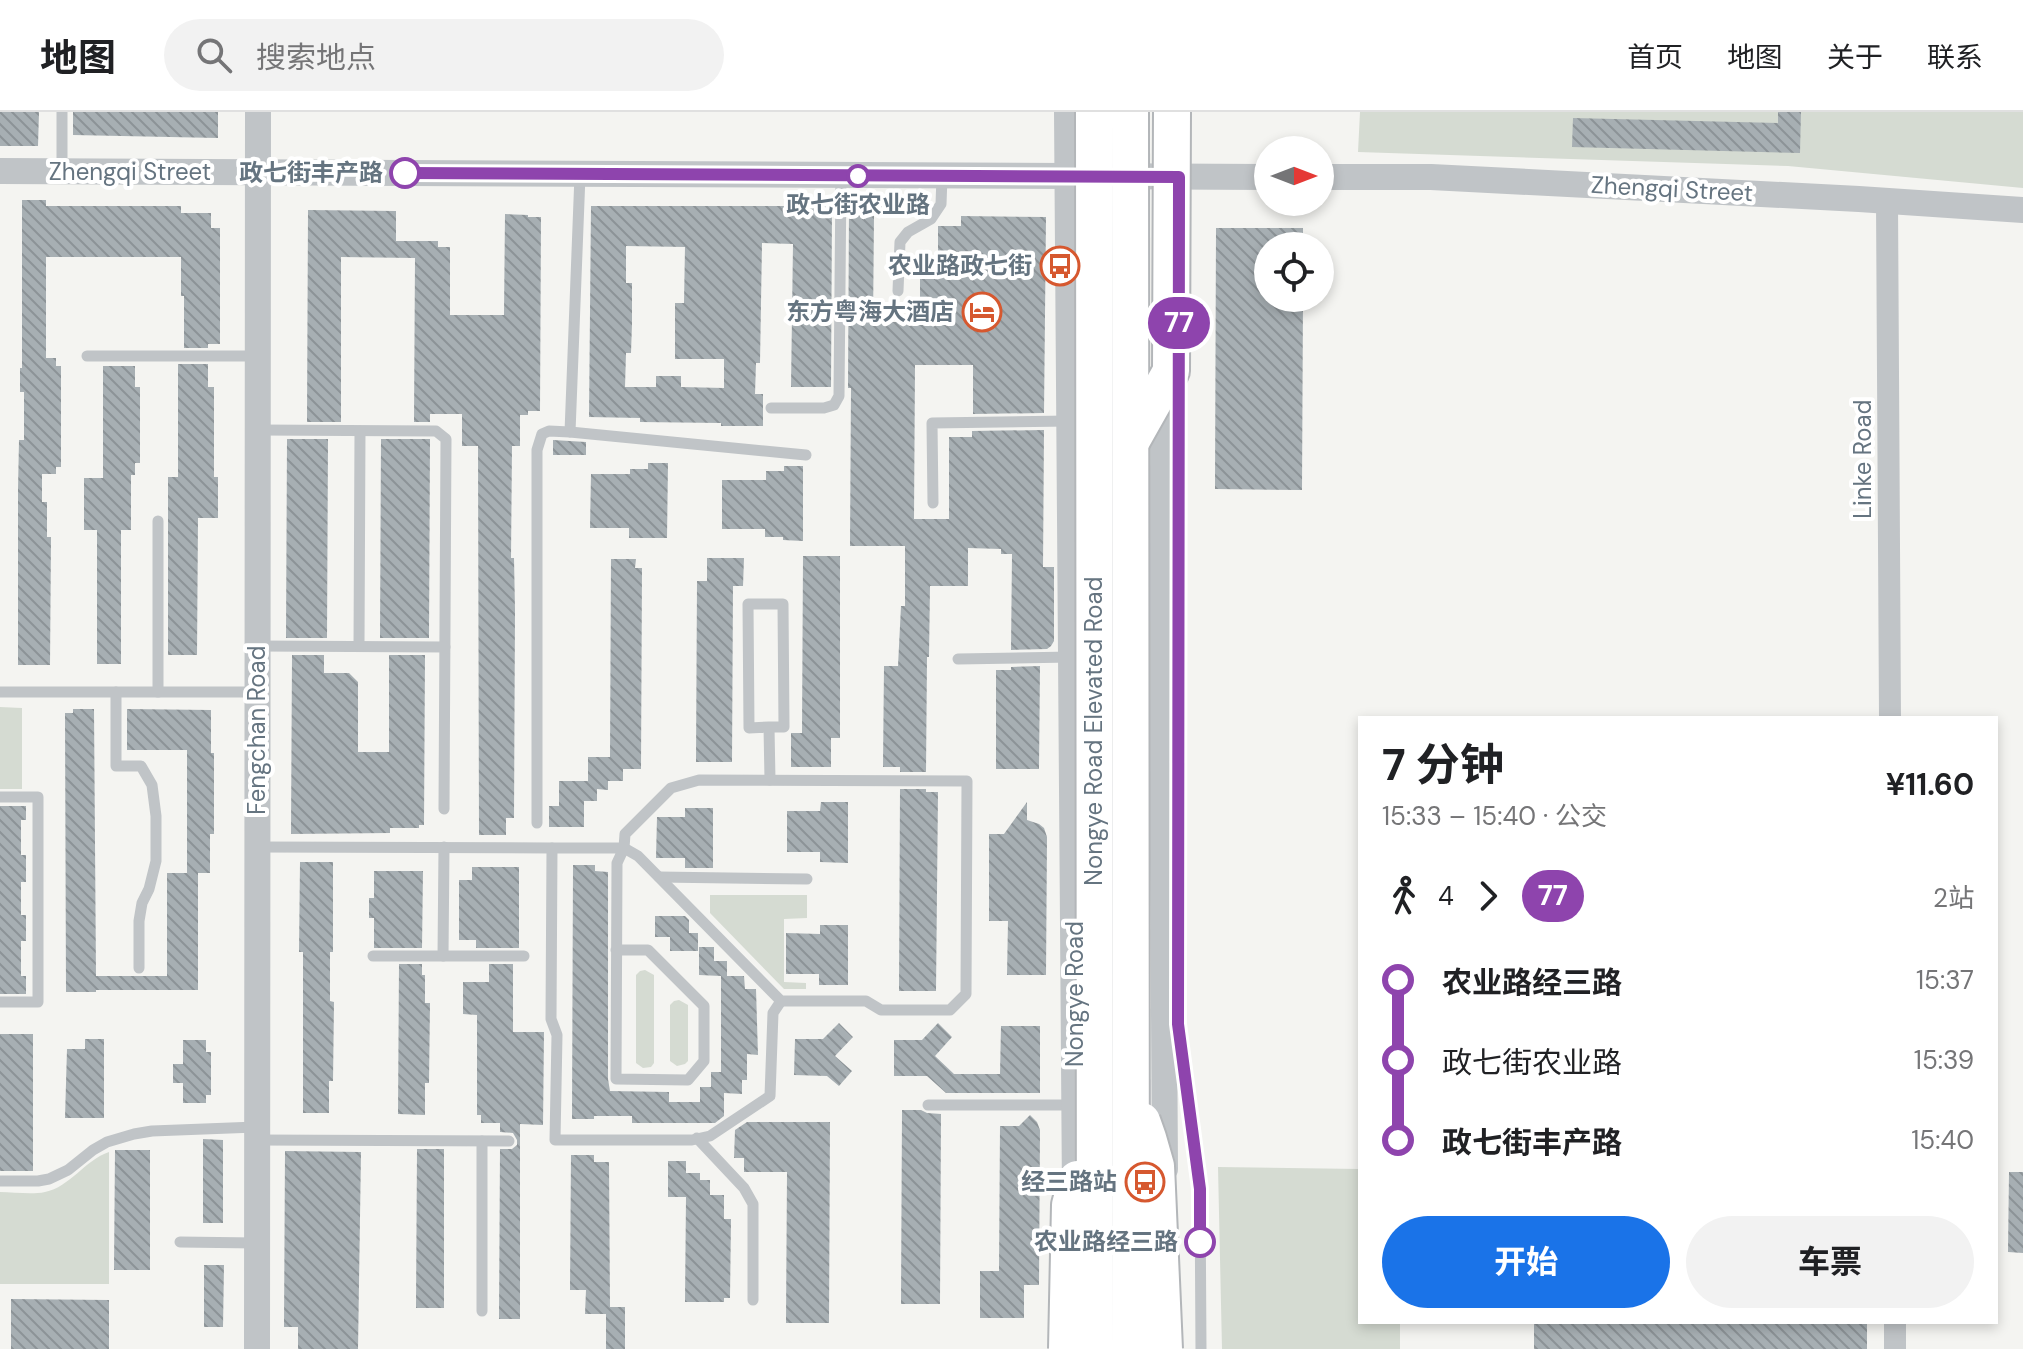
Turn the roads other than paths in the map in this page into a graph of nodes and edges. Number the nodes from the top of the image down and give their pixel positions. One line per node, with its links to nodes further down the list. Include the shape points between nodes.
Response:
1 (62, 112): 9 (lane)
2 (258, 112): 10 (street, Fengchan Road)
3 (1070, 112): 14 (street, Nongye Road); 20 (highway, bridge)
4 (1094, 112): 20 (highway, Nongye Road Elevated Road, bridge)
5 (1130, 112): 29 (highway, Nongye Road Elevated Road, bridge)
6 (1158, 112): 15 (street)
7 (1172, 112): 29 (highway, bridge, via 1171,371)
8 (0, 171): 9 (street, Zhengqi Street)
9 (62, 171): 10 (street, Zhengqi Street)
10 (258, 172): 11 (street, Zhengqi Street); 23 (street, Fengchan Road)
11 (580, 174): 12 (street, Zhengqi Street); 28 (lane)
12 (841, 175): 13 (street, Zhengqi Street); 24 (lane, via 839,396 824,408)
13 (942, 176): 14 (street, Zhengqi Street); 21 (lane, via 941,204 931,219 900,242)
14 (1068, 177): 15 (street, Zhengqi Street); 25 (street, Nongye Road)
15 (1169, 177): 16 (street, Zhengqi Street); 79 (street); 80 (lane, via 1178,1024 1200,1189)
16 (1254, 177)
17 (1334, 177): 18 (street, Zhengqi Street, via 1431,177)
18 (1887, 201): 19 (street, Zhengqi Street); 42 (street, Linke Road)
19 (2023, 210)
20 (1094, 246): 63 (highway, Nongye Road Elevated Road, bridge)
21 (898, 291)
22 (87, 356): 23 (lane)
23 (258, 356): 26 (street, Fengchan Road)
24 (771, 408)
25 (1070, 421): 31 (lane, via 932,423); 36 (street, Nongye Road)
26 (257, 430): 27 (lane); 33 (street, Fengchan Road)
27 (360, 431): 34 (lane); 35 (lane, via 436,431 446,439)
28 (570, 432): 30 (lane); 47 (lane, via 542,434 537,450)
29 (1130, 443): 61 (highway, Nongye Road Elevated Road, bridge)
30 (806, 455)
31 (933, 503)
32 (158, 521): 40 (lane)
33 (257, 646): 34 (lane); 41 (street, Fengchan Road)
34 (359, 646): 35 (lane)
35 (445, 647): 46 (lane)
36 (1072, 657): 37 (lane); 63 (street, Nongye Road)
37 (958, 659)
38 (0, 692): 39 (lane)
39 (116, 692): 40 (lane); 58 (lane, via 116,766 141,766 152,785 156,816 156,861 139,921)
40 (158, 692): 41 (lane)
41 (257, 692): 48 (street, Fengchan Road)
42 (1890, 716)
43 (769, 727): 43 (lane, via 784,727 783,604 748,604 749,728); 44 (lane)
44 (770, 780): 51 (lane, via 699,780 671,788 625,834); 59 (lane, via 967,781 966,994 950,1010 881,1010 866,1001)
45 (0, 797): 60 (lane, via 38,797 38,1002)
46 (444, 809)
47 (537, 823)
48 (257, 847): 49 (lane); 64 (street, Fengchan Road)
49 (444, 847): 50 (lane); 56 (lane)
50 (552, 848): 51 (lane); 65 (lane, via 555,1140)
51 (624, 848): 52 (lane); 54 (lane, via 617,863)
52 (659, 877): 53 (lane); 59 (lane)
53 (807, 879)
54 (616, 950): 54 (lane, via 616,1079 688,1080 704,1061 704,1006 648,950)
55 (373, 956): 56 (lane)
56 (443, 956): 57 (lane)
57 (524, 956)
58 (139, 968)
59 (781, 1001): 65 (lane, via 773,1013 770,1096 710,1136)
60 (0, 1002)
61 (1130, 1094): 78 (highway, Nongye Road Elevated Road, bridge); 79 (highway, bridge, via 1156,1166)
62 (928, 1105): 63 (lane)
63 (1085, 1108): 75 (highway, bridge, via 1070,1205); 76 (street, Nongye Road); 77 (highway, Nongye Road Elevated Road, bridge)
64 (257, 1134): 66 (lane); 68 (lane, via 134,1134 107,1142 49,1179); 70 (street, Fengchan Road)
65 (697, 1138): 71 (lane, via 753,1204)
66 (482, 1141): 67 (lane); 72 (lane)
67 (509, 1141)
68 (0, 1181)
69 (180, 1242): 70 (lane)
70 (257, 1243): 74 (street, Fengchan Road)
71 (753, 1300)
72 (482, 1311)
73 (1895, 1324): 81 (street)
74 (257, 1349)
75 (1067, 1349)
76 (1074, 1349)
77 (1095, 1349)
78 (1131, 1349)
79 (1164, 1349)
80 (1201, 1349)
81 (1895, 1349)

